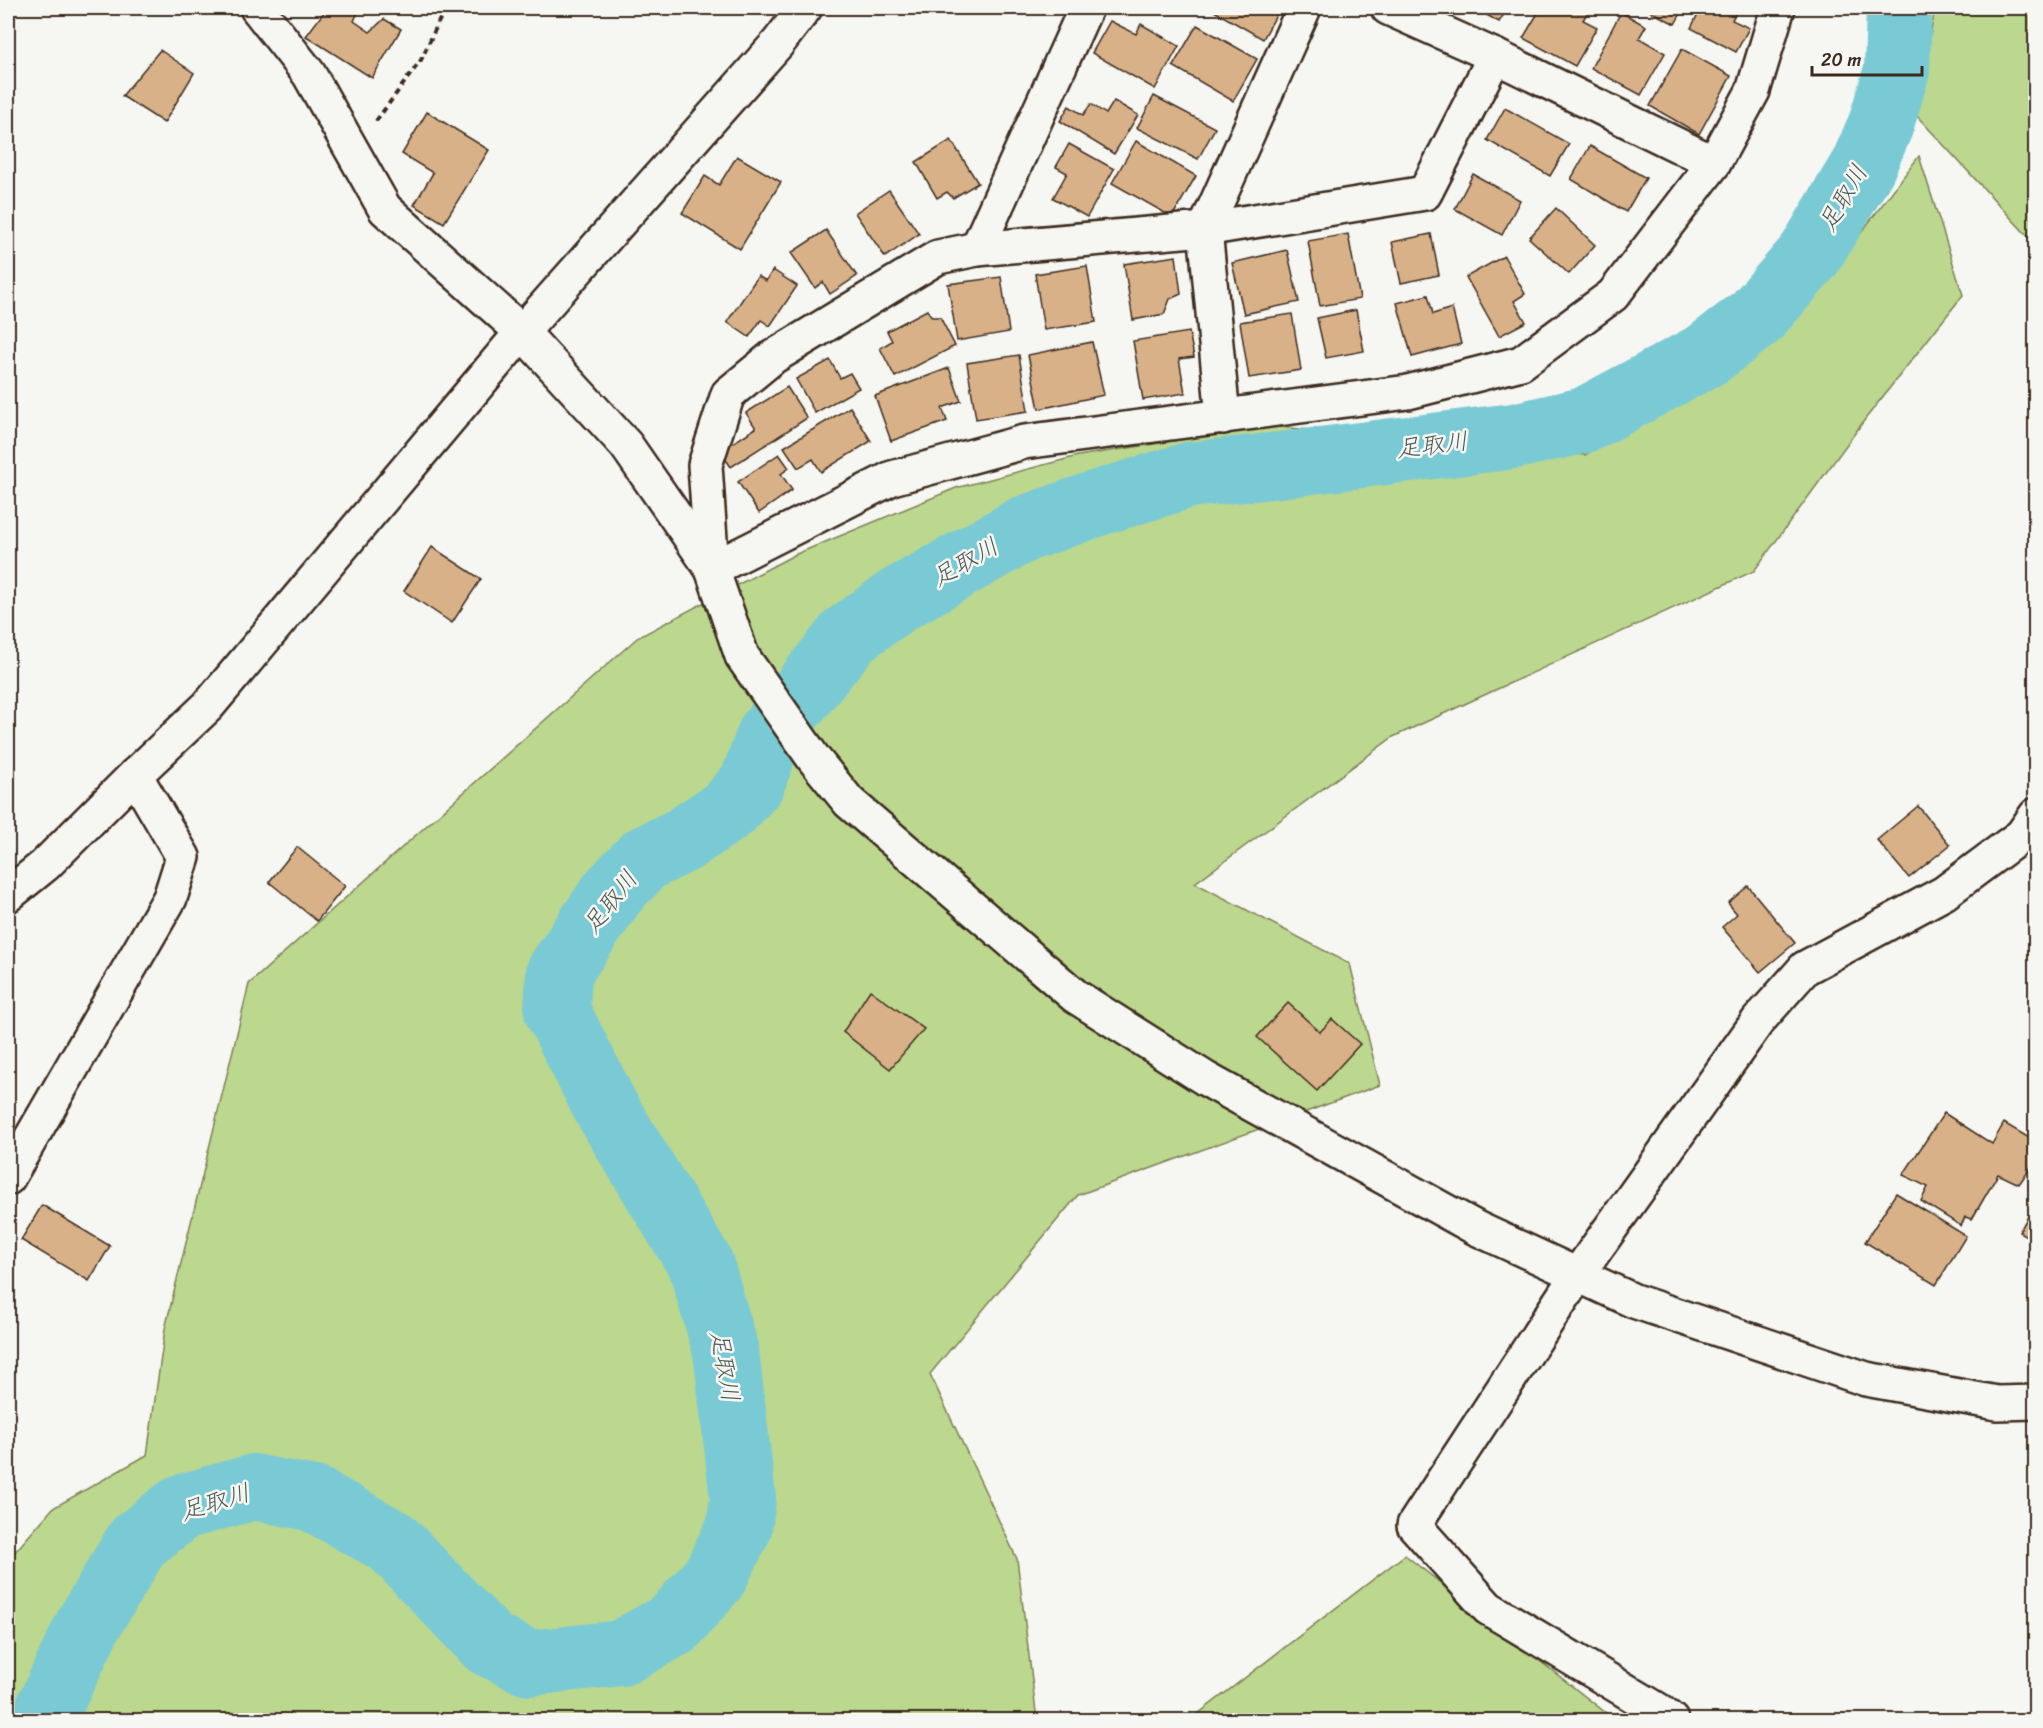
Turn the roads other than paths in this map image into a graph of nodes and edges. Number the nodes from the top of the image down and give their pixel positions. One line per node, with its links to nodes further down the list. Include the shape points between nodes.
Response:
1 (257, 8): 11 (street, via 309,74 385,209)
2 (805, 8): 11 (street, via 778,44)
3 (1086, 8): 10 (street)
4 (1304, 8): 9 (street)
5 (1388, 8): 7 (street)
6 (1778, 8): 8 (street, via 1753,91)
7 (1496, 56): 8 (street); 9 (street, via 1425,194)
8 (1714, 163): 12 (street, via 1613,295 1521,363 1408,393)
9 (1205, 229): 10 (street); 12 (street)
10 (977, 249): 13 (street, via 938,257 773,357 728,394 705,465)
11 (522, 332): 13 (street, via 626,445); 14 (street, via 208,706)
12 (1223, 417): 13 (street, via 1024,441 892,478)
13 (712, 569): 18 (street, via 742,656 849,802 1075,996 1206,1080 1476,1228)
14 (135, 775): 16 (street, via 45,866); 17 (street, via 183,857 177,878 170,898)
15 (2036, 815): 18 (street, via 2022,834 1944,893 1805,968 1758,1021)
16 (8, 895)
17 (8, 1178)
18 (1578, 1274): 19 (street, via 1634,1301 1866,1379 1997,1403); 20 (street, via 1414,1525 1488,1608)
19 (2036, 1402)
20 (1671, 1720)

